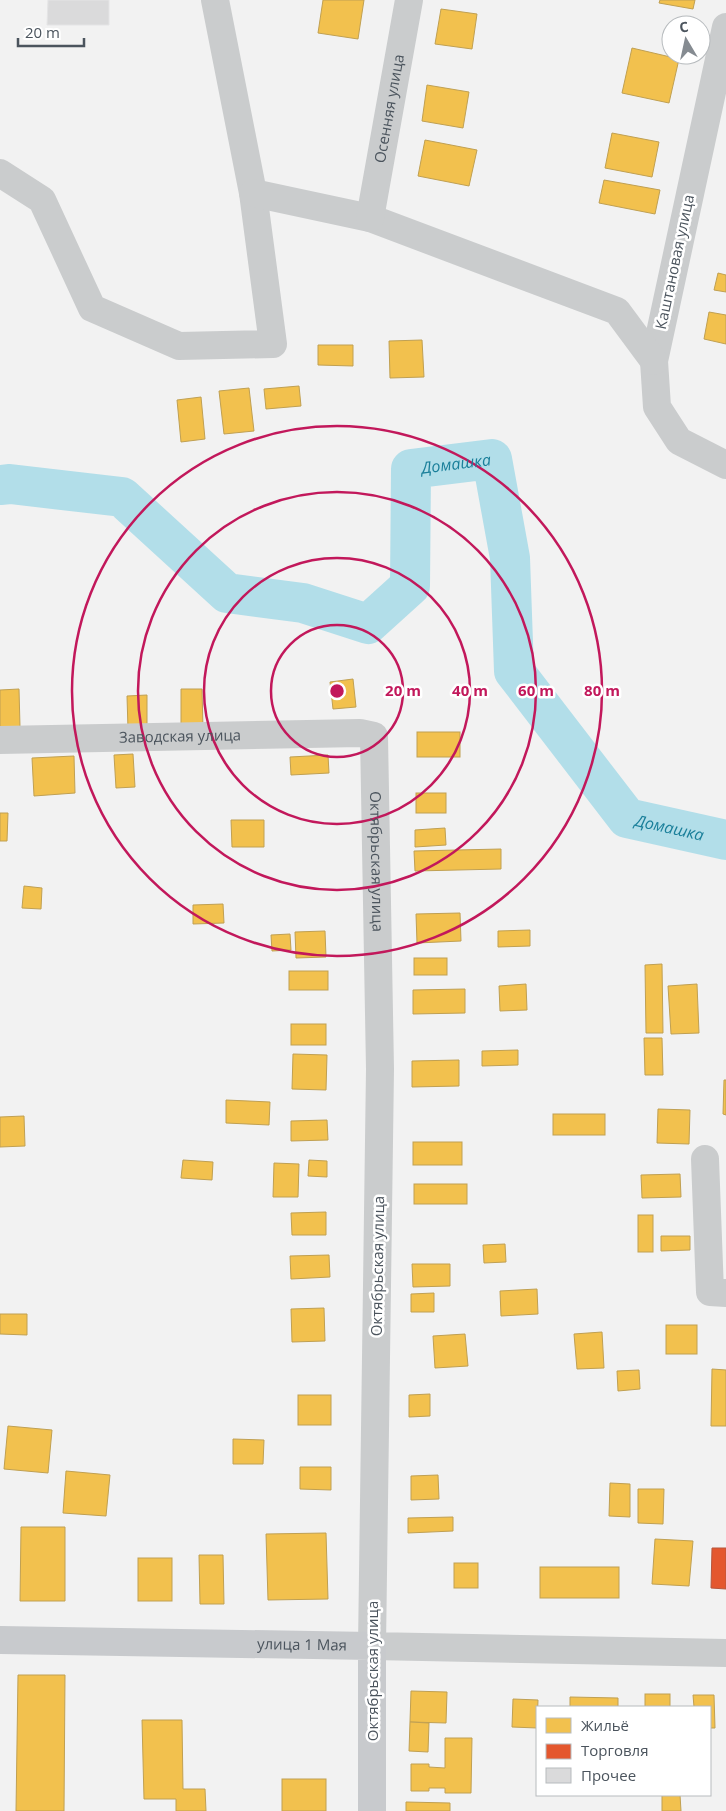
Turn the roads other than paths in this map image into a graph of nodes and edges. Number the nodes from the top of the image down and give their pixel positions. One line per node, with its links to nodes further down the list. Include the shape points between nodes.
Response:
1 (215, 0): 5 (street)
2 (409, 0): 6 (street, Осенняя улица)
3 (726, 27): 7 (street, Каштановая улица)
4 (0, 173): 5 (street, via 42,200 92,308 179,346 273,344)
5 (253, 192): 6 (street)
6 (370, 218): 7 (street, via 617,311)
7 (654, 361): 8 (street, Каштановая улица, via 657,408 679,441)
8 (726, 465)
9 (360, 733): 10 (street, Заводская улица); 14 (street, Октябрьская улица, via 374,736 380,1069)
10 (0, 740)
11 (705, 1159): 12 (street, via 710,1292)
12 (726, 1293)
13 (0, 1640): 14 (main road, улица 1 Мая)
14 (372, 1646): 15 (street, улица 1 Мая); 16 (main road, Октябрьская улица)
15 (726, 1653)
16 (372, 1811)

